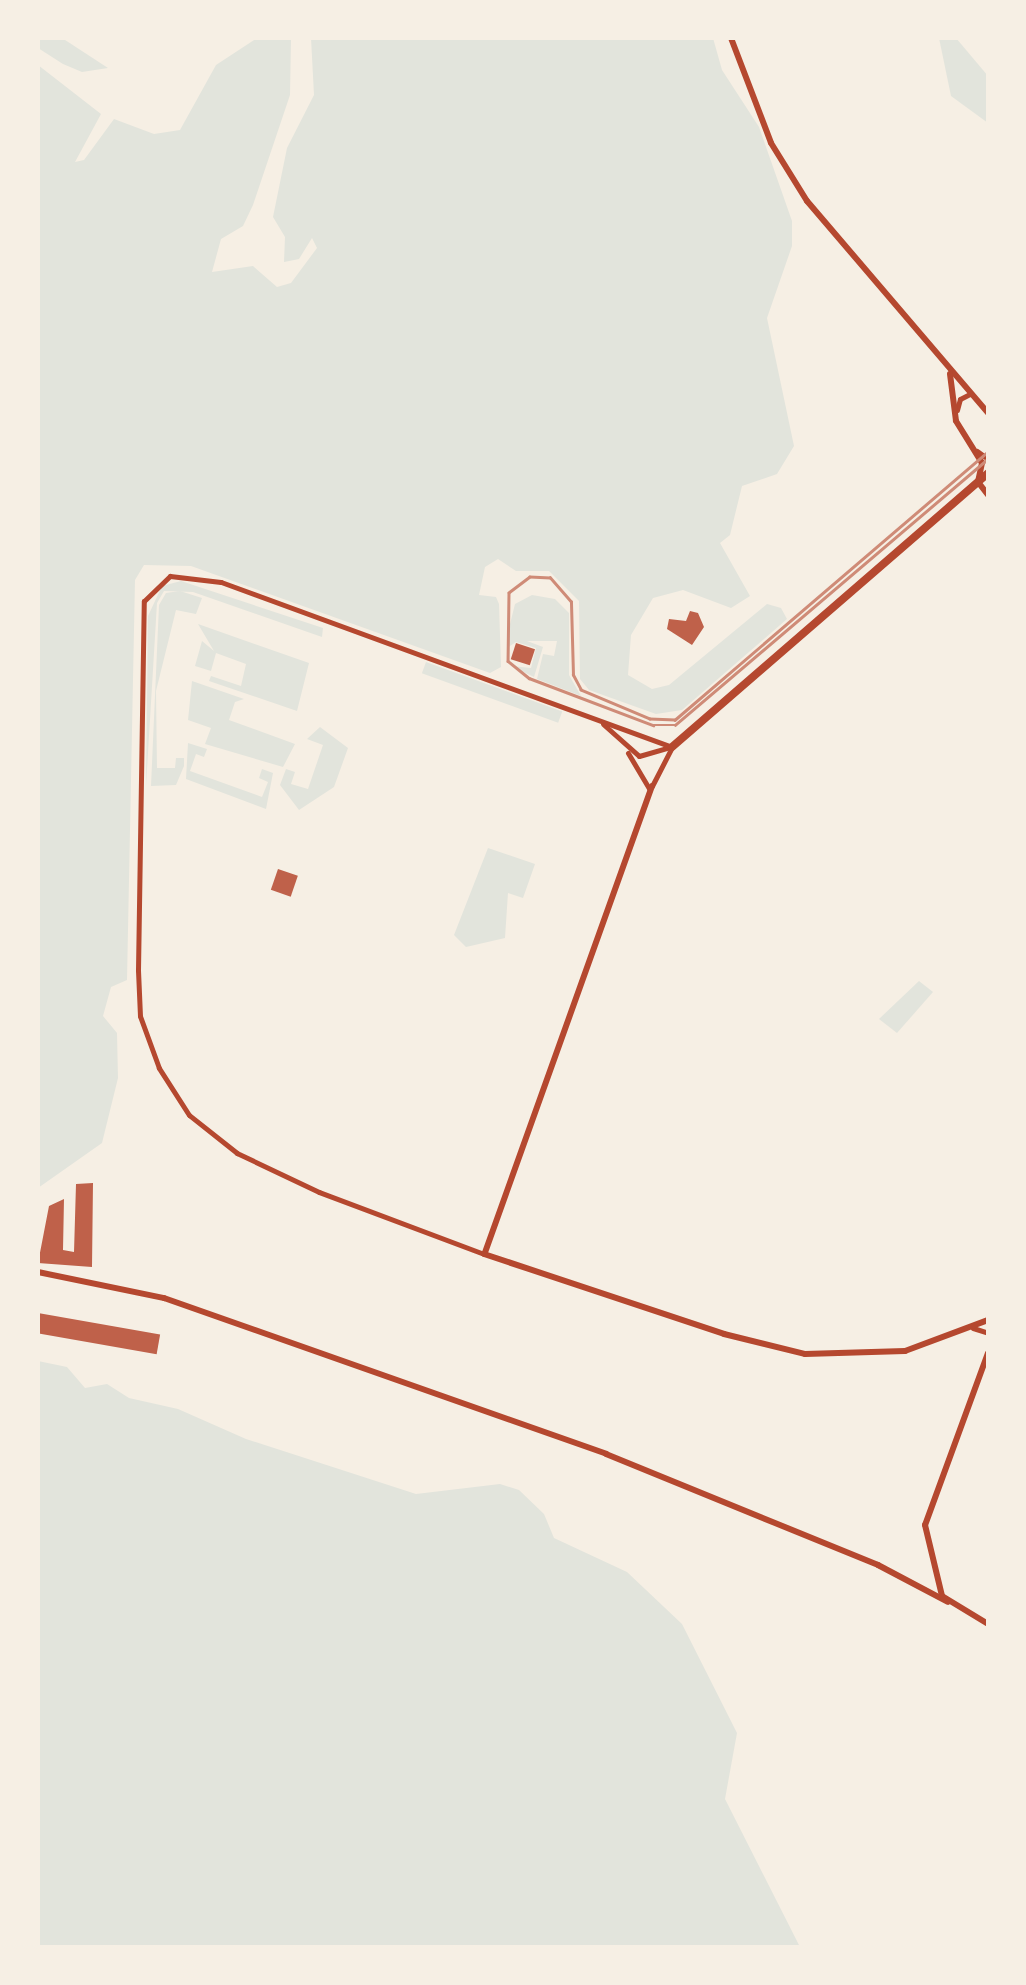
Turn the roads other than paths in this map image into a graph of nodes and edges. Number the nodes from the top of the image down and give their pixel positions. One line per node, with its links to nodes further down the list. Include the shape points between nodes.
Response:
1 (731, 38): 2 (street, via 771,143 795,184)
2 (949, 370): 3 (street); 5 (street)
3 (973, 396): 4 (street); 5 (street, via 960,399)
4 (988, 413)
5 (959, 426): 6 (street)
6 (969, 442): 7 (street); 9 (street, via 982,463)
7 (988, 459)
8 (988, 472): 9 (main road)
9 (978, 482): 10 (street); 13 (main road)
10 (988, 495)
11 (601, 722): 12 (street); 13 (street); 15 (street, via 221,582 182,574 160,580 142,614 140,1016 159,1068 190,1115 237,1153 318,1192)
12 (620, 743): 13 (street, via 651,757); 14 (street)
13 (672, 747): 14 (street)
14 (651, 789): 15 (street)
15 (484, 1254): 18 (street, via 734,1338 805,1354 905,1351)
16 (38, 1272): 21 (street, via 164,1298 606,1454 878,1564)
17 (988, 1320): 18 (street)
18 (972, 1328): 19 (street)
19 (988, 1333)
20 (988, 1353): 21 (street, via 926,1512 926,1546)
21 (948, 1602): 22 (street)
22 (988, 1624)

